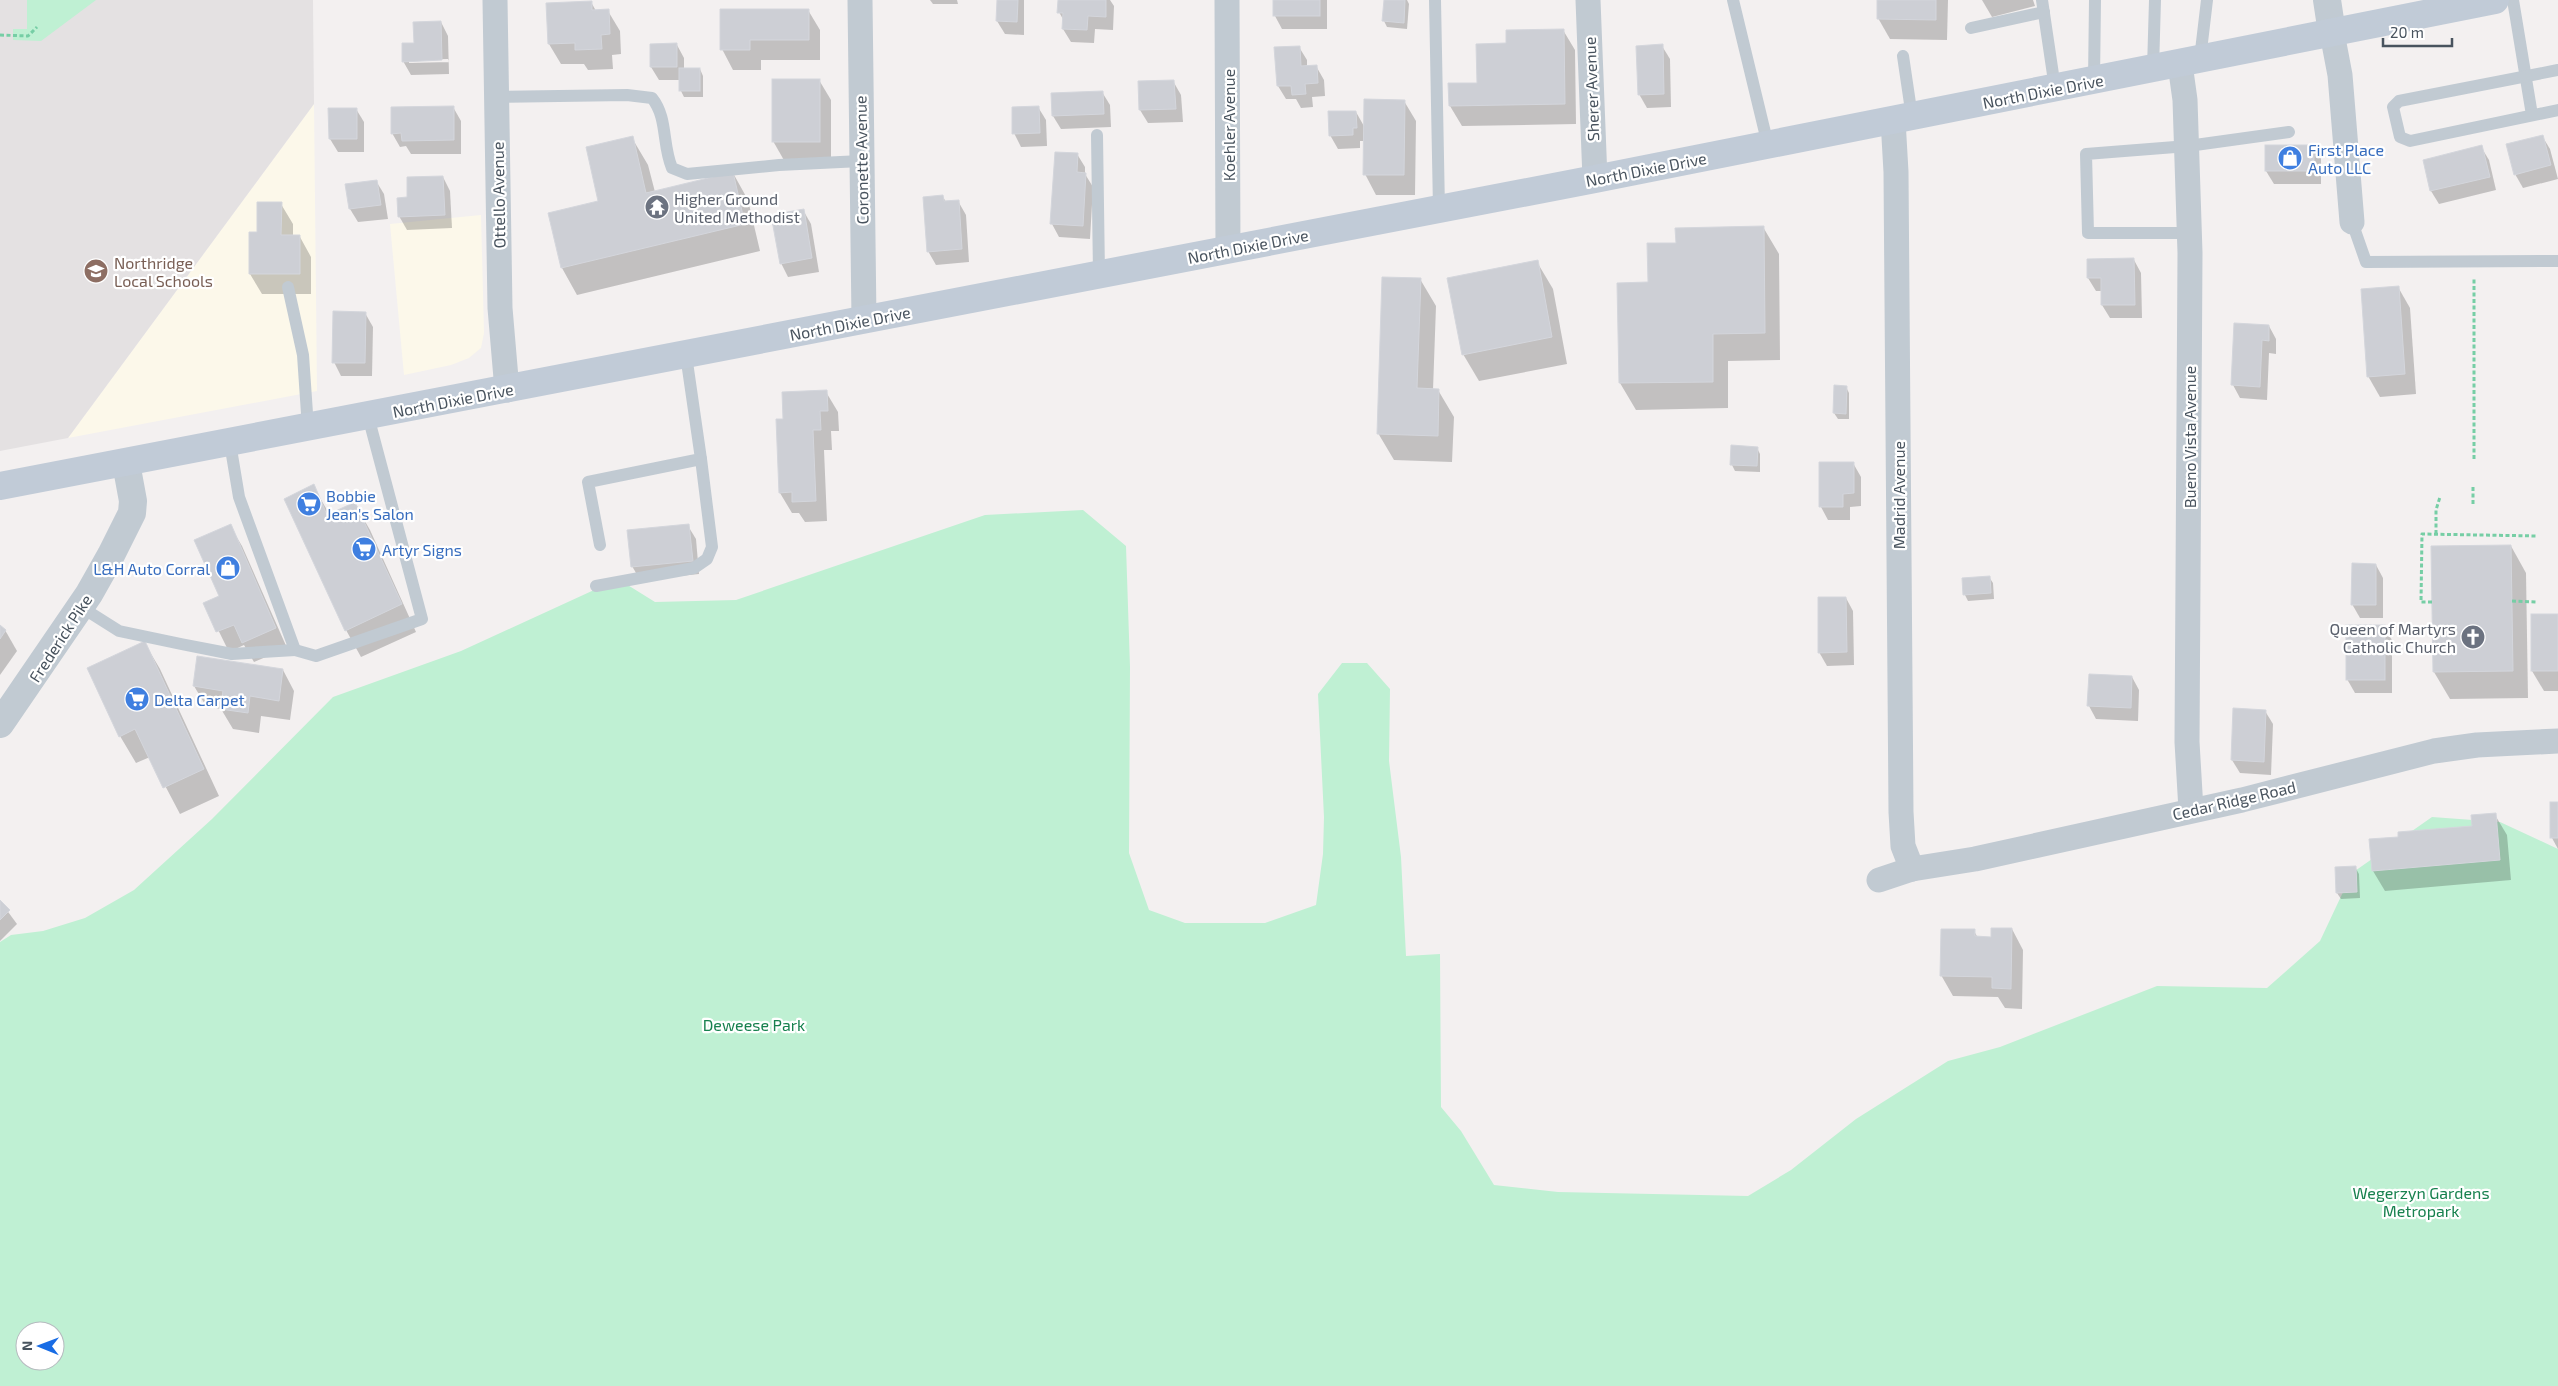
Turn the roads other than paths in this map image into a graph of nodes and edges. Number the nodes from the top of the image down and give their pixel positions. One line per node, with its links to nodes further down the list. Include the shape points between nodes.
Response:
1 (496, 0): 23 (street, Ottello Avenue)
2 (860, 0): 31 (street, Coronette Avenue)
3 (1227, 0): 36 (street, Koehler Avenue)
4 (1435, 0): 33 (lane)
5 (1588, 0): 32 (street, Sherer Avenue)
6 (1733, 0): 29 (lane)
7 (2095, 0): 21 (lane)
8 (2155, 0): 18 (lane)
9 (2207, 0): 17 (lane)
10 (2327, 0): 15 (street)
11 (2495, 0): 15 (main road, North Dixie Drive)
12 (2513, 0): 20 (lane)
13 (2043, 6): 14 (lane); 22 (lane)
14 (1971, 28)
15 (2332, 33): 17 (main road, North Dixie Drive); 34 (street, via 2340,75)
16 (1903, 56): 26 (lane)
17 (2190, 62): 18 (main road, North Dixie Drive); 30 (street, Bueno Vista Avenue, via 2186,100)
18 (2152, 69): 21 (main road, North Dixie Drive)
19 (2558, 70): 20 (lane)
20 (2526, 76): 25 (lane); 25 (lane, via 2399,101 2393,107 2400,138 2410,141)
21 (2094, 80): 22 (main road, North Dixie Drive)
22 (2055, 88): 26 (main road, North Dixie Drive)
23 (496, 97): 31 (lane, via 627,95 652,98 661,109 666,155 672,168 687,174); 42 (street, Ottello Avenue, via 500,308)
24 (2558, 110): 25 (lane)
25 (2532, 116)
26 (1902, 119): 29 (main road, North Dixie Drive); 56 (street, Madrid Avenue, via 1896,172 1901,812 1903,846)
27 (2289, 132): 30 (lane)
28 (1097, 135): 38 (lane)
29 (1768, 145): 32 (main road, North Dixie Drive)
30 (2188, 146): 35 (street, Bueno Vista Avenue); 35 (lane, via 2086,154 2088,233)
31 (861, 161): 40 (street, Coronette Avenue)
32 (1594, 179): 33 (main road, North Dixie Drive)
33 (1439, 209): 36 (main road, North Dixie Drive)
34 (2352, 222): 37 (lane, via 2366,262)
35 (2189, 233): 55 (street, Bueno Vista Avenue, via 2187,742)
36 (1228, 250): 38 (main road, North Dixie Drive)
37 (2558, 261)
38 (1099, 274): 40 (main road, North Dixie Drive)
39 (288, 287): 44 (lane, via 303,356)
40 (864, 320): 41 (main road, North Dixie Drive)
41 (686, 355): 42 (main road, North Dixie Drive); 46 (lane)
42 (507, 390): 43 (main road, North Dixie Drive)
43 (368, 416): 44 (main road, North Dixie Drive); 52 (lane, via 422,619 316,656)
44 (308, 428): 45 (main road, North Dixie Drive)
45 (230, 443): 47 (main road, North Dixie Drive); 52 (lane, via 239,497)
46 (701, 459): 49 (lane, via 588,482); 50 (lane, via 712,547 707,559 694,568)
47 (126, 463): 48 (main road, North Dixie Drive); 51 (street, Frederick Pike, via 132,513 112,555)
48 (0, 486)
49 (600, 545)
50 (596, 586)
51 (80, 607): 52 (lane, via 119,631 207,649 232,654); 53 (street, Frederick Pike)
52 (295, 650)
53 (0, 724)
54 (2558, 742): 55 (street, Cedar Ridge Road, via 2477,745 2434,751)
55 (2191, 810): 56 (street, Cedar Ridge Road, via 1975,859)
56 (1912, 869): 57 (street, Cedar Ridge Road)
57 (1879, 880)

